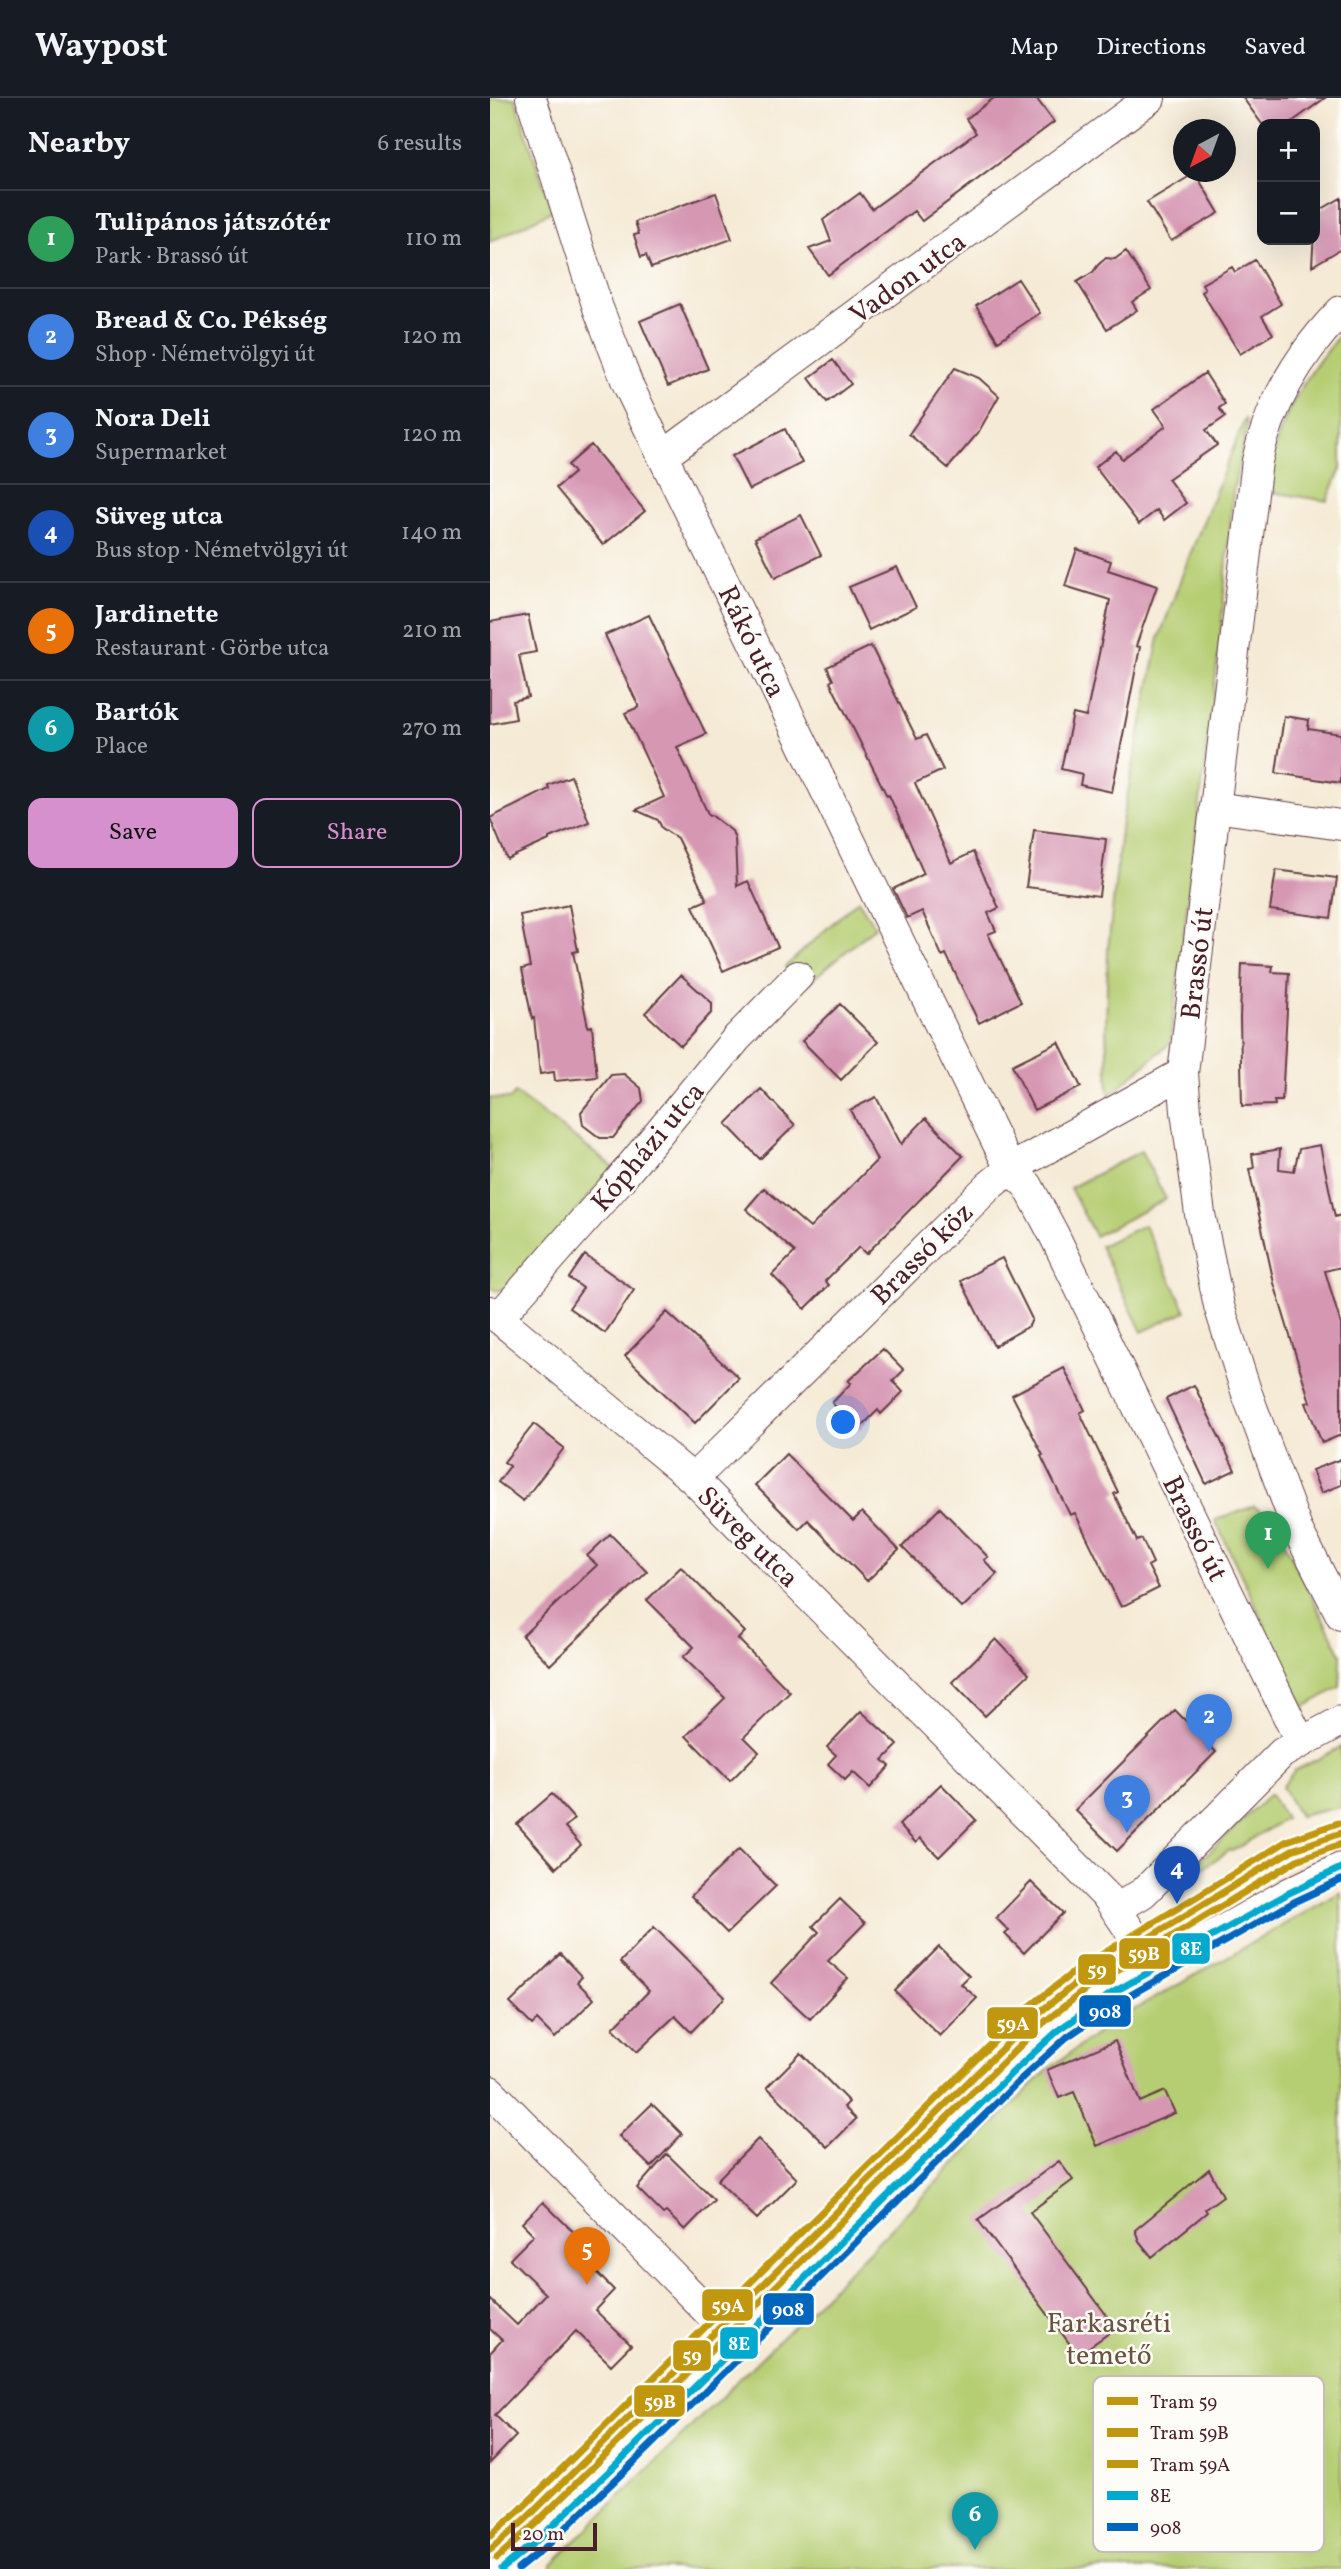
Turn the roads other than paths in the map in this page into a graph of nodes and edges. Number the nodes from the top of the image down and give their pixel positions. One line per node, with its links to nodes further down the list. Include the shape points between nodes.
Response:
1 (531, 98): 4 (street, Rákó utca, via 598,308)
2 (1150, 98): 4 (street, Vadon utca)
3 (1341, 311): 5 (street, Brassó út, via 1301,359 1264,429)
4 (663, 456): 9 (street, Rákó utca)
5 (1215, 807): 6 (street); 8 (street, Brassó út)
6 (1341, 825)
7 (798, 976): 10 (street, Kópházi utca, via 737,1038 618,1182)
8 (1184, 1073): 9 (street, Brassó köz); 12 (street, Brassó út, via 1200,1214 1219,1306 1297,1529)
9 (1010, 1170): 11 (street, Brassó köz, via 979,1195); 14 (street, Brassó út, via 1028,1186 1054,1235)
10 (494, 1315): 11 (street, Süveg utca)
11 (693, 1479): 16 (street, Süveg utca)
12 (1341, 1615)
13 (1341, 1721): 14 (street)
14 (1300, 1741): 16 (street, via 1272,1763 1143,1893)
15 (1341, 1868): 17 (street)
16 (1116, 1909): 17 (street, Süveg utca)
17 (1152, 1970): 19 (street, via 1059,2029)
18 (490, 2091): 19 (street)
19 (739, 2343): 20 (street, via 542,2536)
20 (502, 2569)

